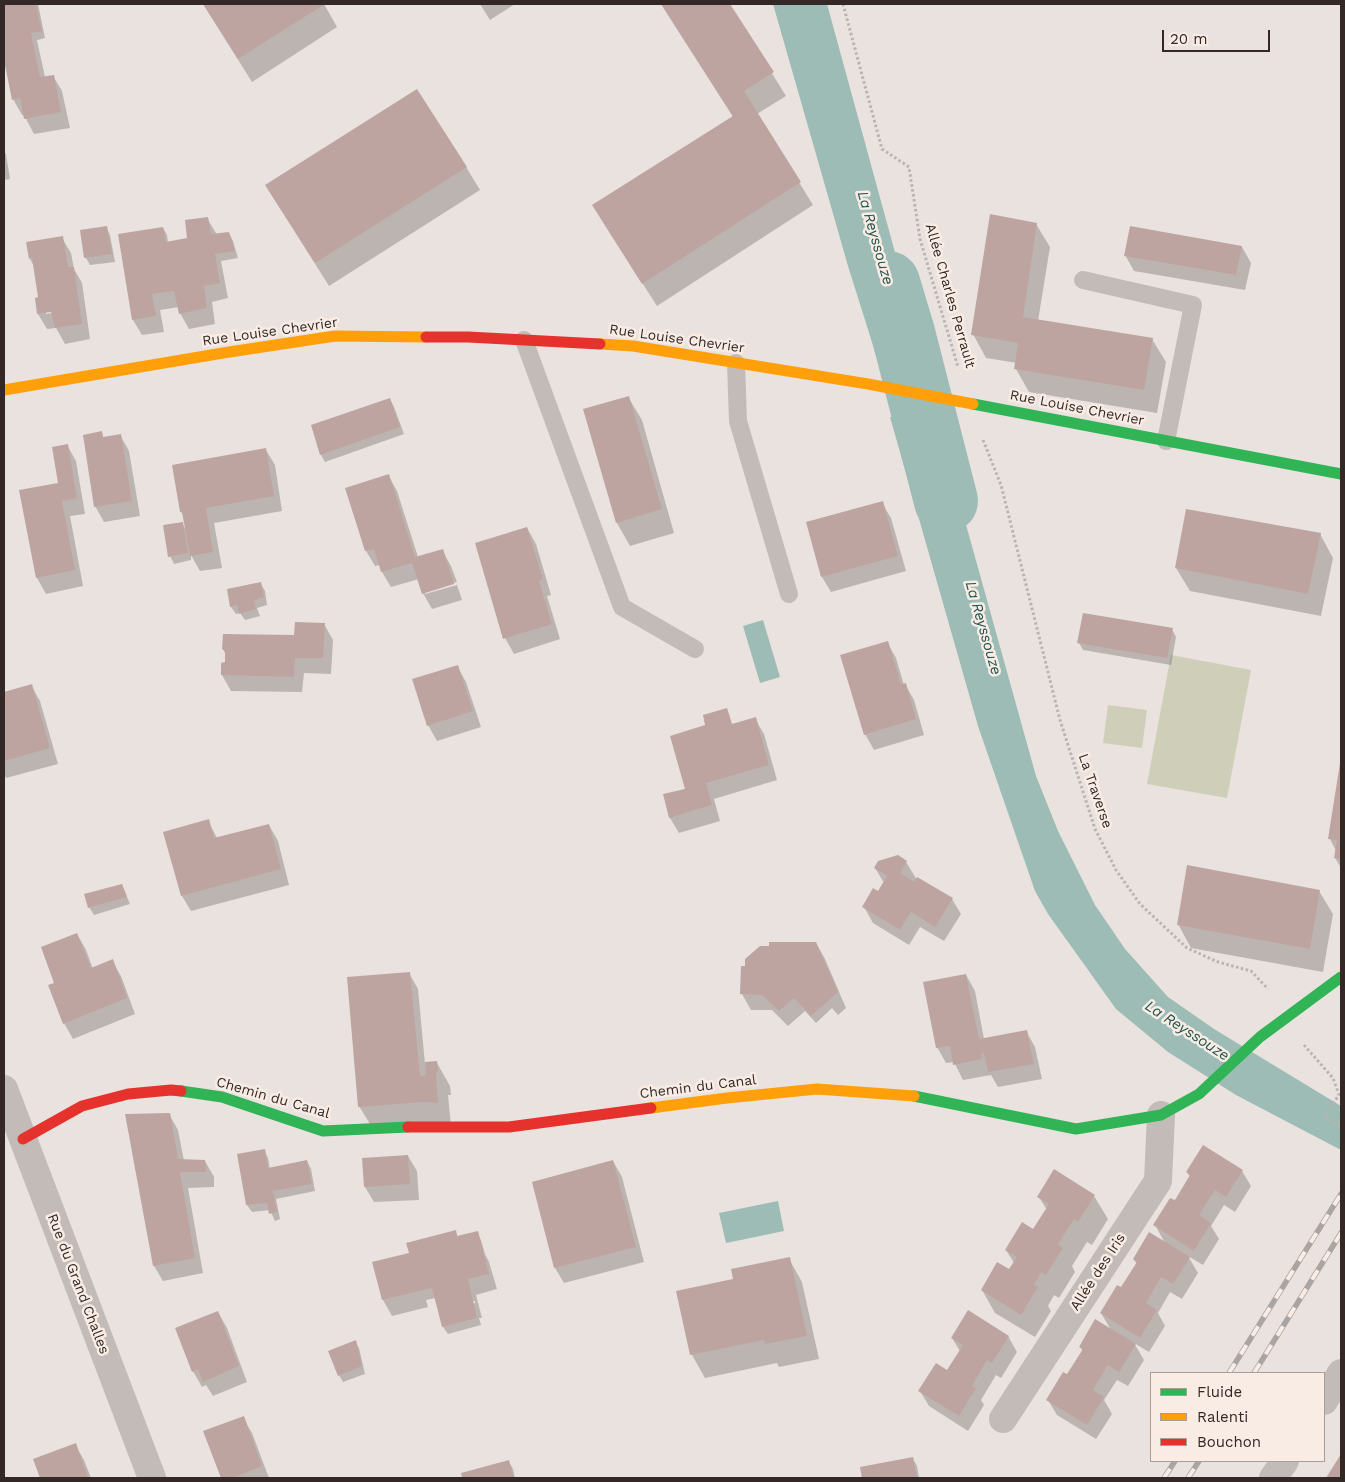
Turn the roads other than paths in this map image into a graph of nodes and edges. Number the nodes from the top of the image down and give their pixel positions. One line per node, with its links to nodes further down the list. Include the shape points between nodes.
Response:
1 (1083, 280): 5 (lane, via 1193,305)
2 (524, 340): 3 (street, Rue Louise Chevrier, via 633,346); 4 (street, Rue Louise Chevrier, via 335,336); 8 (lane, via 622,607)
3 (736, 362): 5 (street, Rue Louise Chevrier); 7 (lane, via 738,421)
4 (4, 390)
5 (1166, 440): 6 (street, Rue Louise Chevrier)
6 (1341, 474)
7 (789, 594)
8 (695, 649)
9 (1341, 977): 11 (street, Chemin du Canal, via 1260,1036 1199,1094)
10 (4, 1089): 12 (street, Rue du Grand Challes)
11 (1161, 1115): 12 (street, Chemin du Canal, via 1076,1129 912,1096 817,1088 509,1127 404,1126 323,1131 222,1097 171,1090 128,1094 82,1106); 15 (street, Allée des Iris, via 1158,1181)
12 (23, 1139): 17 (street, Rue du Grand Challes)
13 (1341, 1374): 14 (street)
14 (1325, 1399)
15 (1003, 1419)
16 (1284, 1462): 18 (street)
17 (152, 1478)
18 (1273, 1478)

